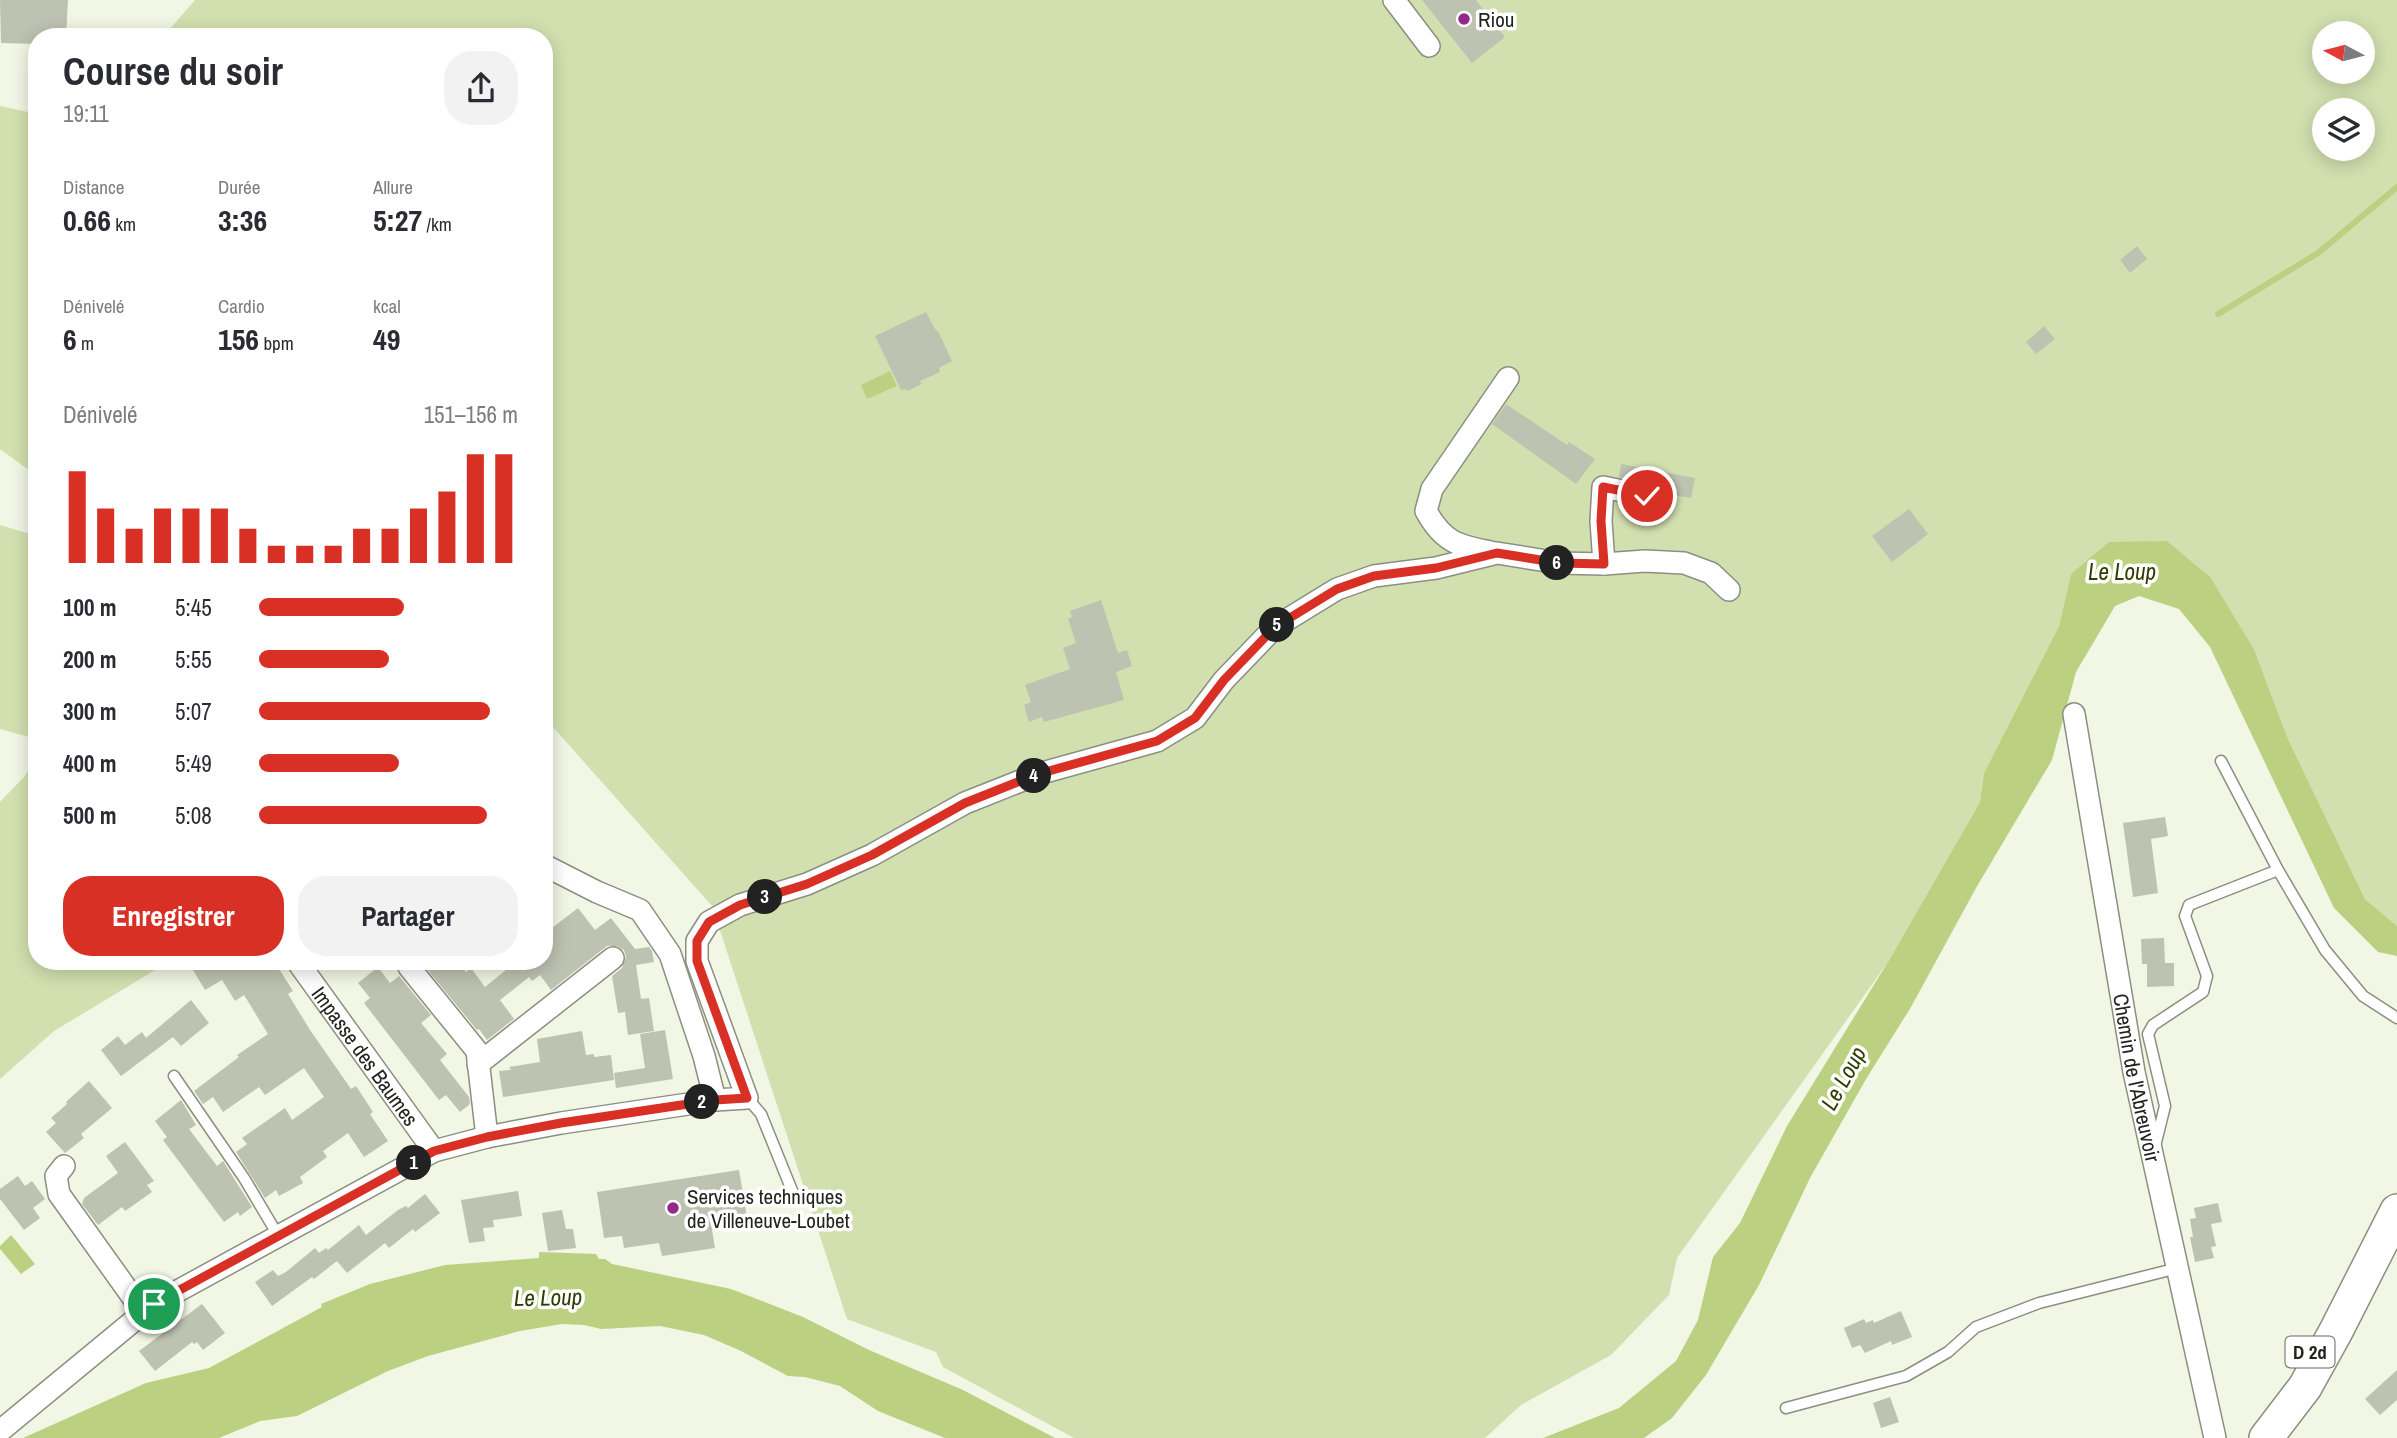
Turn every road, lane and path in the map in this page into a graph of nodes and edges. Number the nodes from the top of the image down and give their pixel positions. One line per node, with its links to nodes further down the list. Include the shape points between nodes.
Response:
1 (1394, 0): 2 (street)
2 (1429, 46)
3 (1508, 378): 5 (street, via 1432,489 1426,511 1437,530 1462,546)
4 (1647, 496): 6 (street, via 1603,487)
5 (1497, 553): 6 (street, via 1559,563); 18 (street, via 1436,568 1374,576 1337,589 1275,627 1195,718 1157,741 1038,774 977,798 872,855 807,884 740,905 709,922 697,941 697,961)
6 (1604, 564): 7 (street, via 1685,563 1711,573)
7 (1730, 590)
8 (2074, 714): 22 (street, Chemin de l'Abreuvoir, via 2134,1072)
9 (2221, 761): 11 (lane)
10 (553, 870): 19 (street, via 640,910 670,954)
11 (2278, 870): 15 (lane, via 2325,950 2363,996); 22 (lane, via 2189,905 2185,916 2207,976 2203,992 2154,1025 2148,1034 2165,1106)
12 (612, 958): 16 (street)
13 (303, 970): 21 (street, Impasse des Baumes)
14 (411, 970): 16 (street, via 477,1051)
15 (2397, 1018)
16 (478, 1064): 20 (street)
17 (174, 1076): 26 (lane)
18 (747, 1098): 19 (street); 24 (lane, via 761,1114)
19 (715, 1100): 20 (street)
20 (487, 1137): 21 (street)
21 (434, 1151): 26 (street)
22 (2153, 1155): 28 (street, Chemin de l'Abreuvoir)
23 (64, 1166): 29 (street, via 56,1176 59,1194)
24 (794, 1198)
25 (2397, 1211): 27 (main road, D 2d)
26 (279, 1237): 29 (street)
27 (2370, 1265): 33 (main road, D 2d); 34 (main road, D 2d, via 2305,1387)
28 (2178, 1268): 30 (lane, via 2039,1303 1976,1327 1948,1352 1906,1376); 32 (street, Chemin de l'Abreuvoir)
29 (144, 1312): 31 (street)
30 (1786, 1408)
31 (0, 1431)
32 (2215, 1438)
33 (2247, 1438)
34 (2266, 1438)

